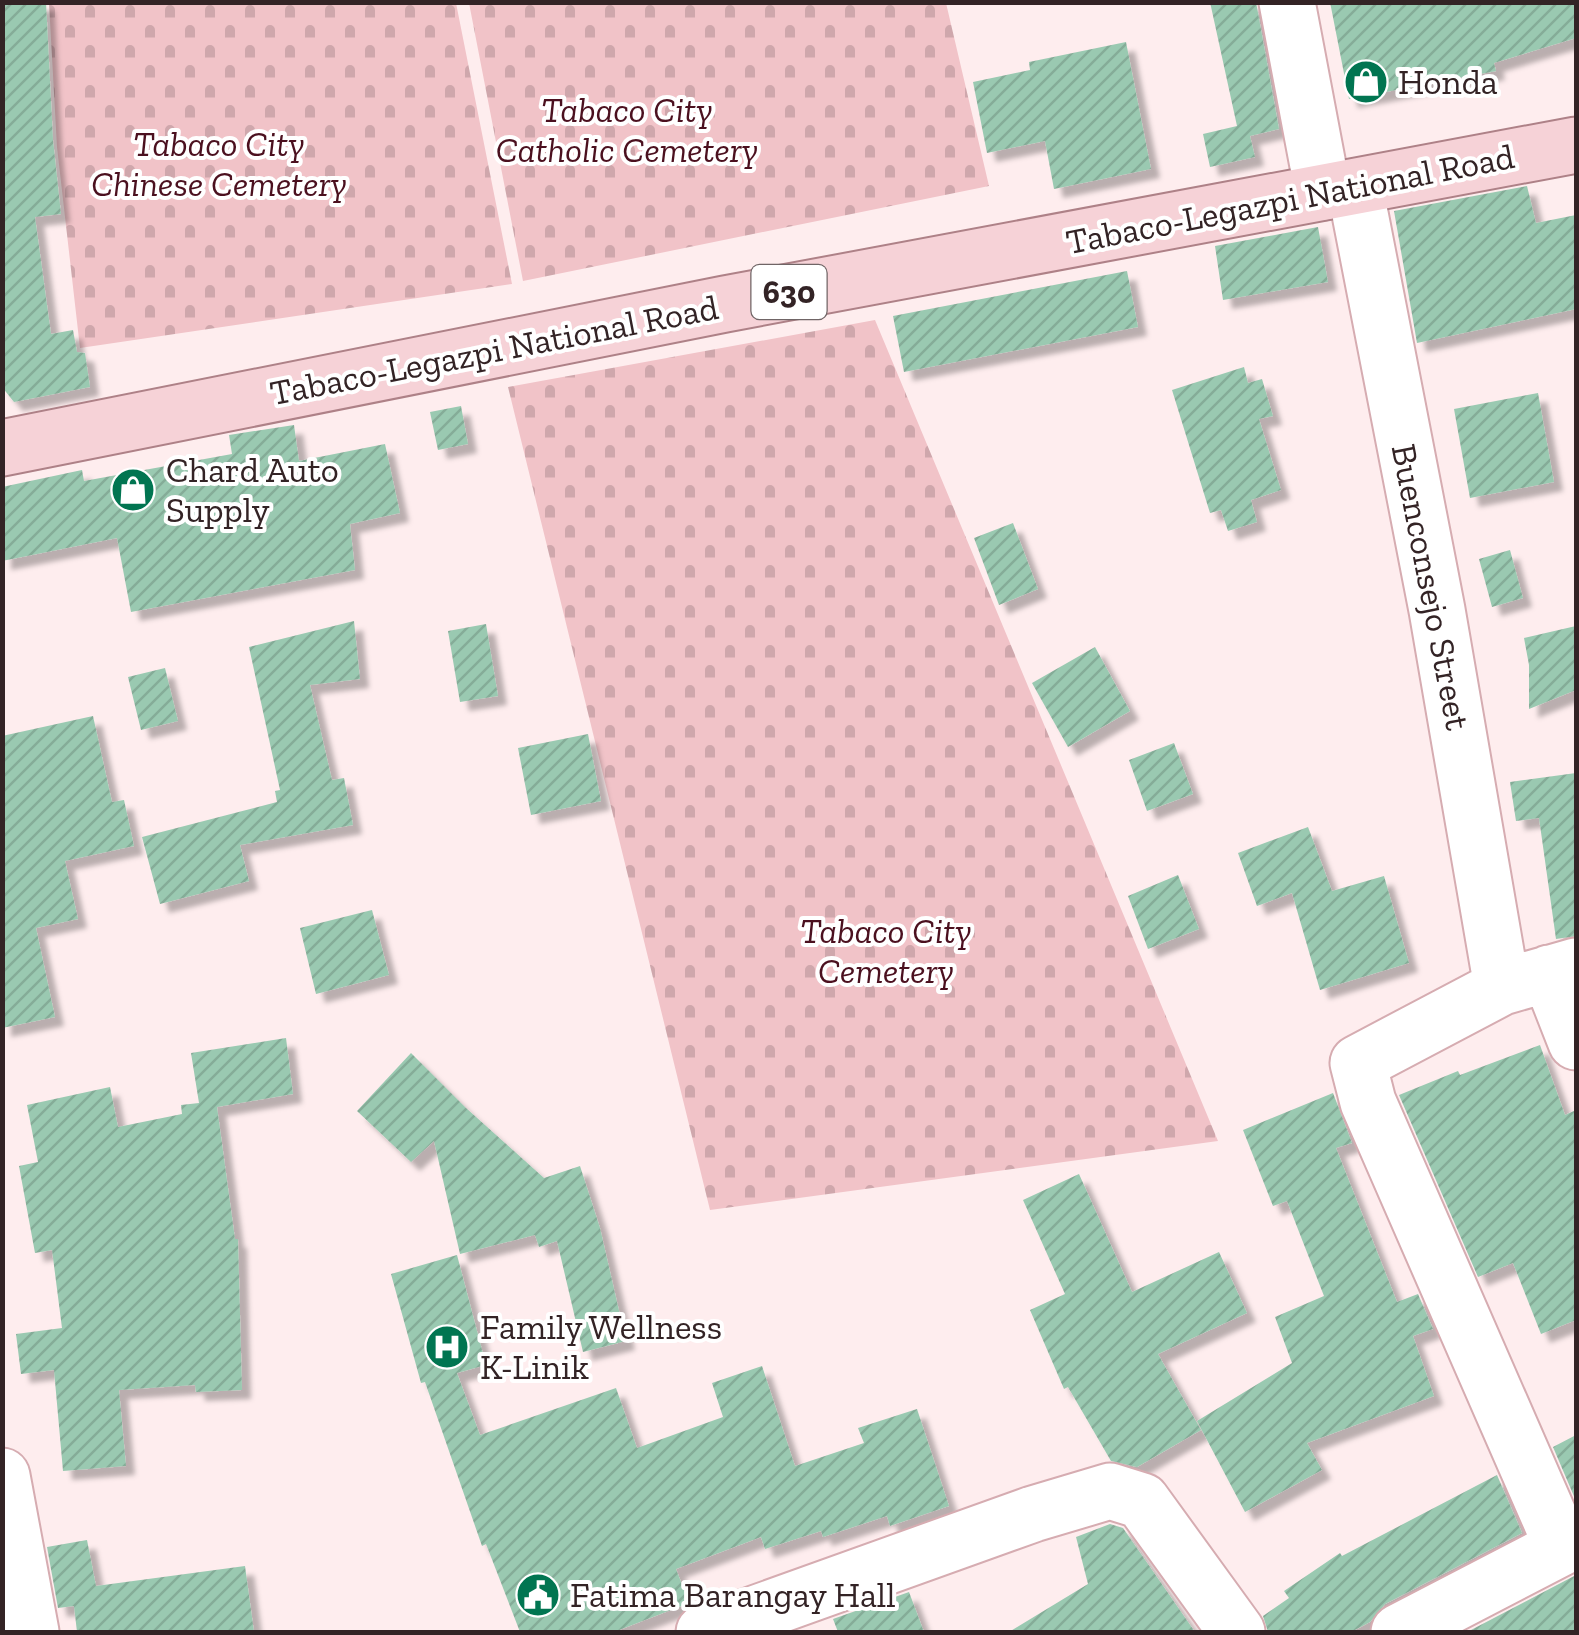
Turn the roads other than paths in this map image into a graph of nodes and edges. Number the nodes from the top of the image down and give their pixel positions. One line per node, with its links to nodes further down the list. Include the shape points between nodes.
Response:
1 (1287, 2): 3 (street, Buenconsejo Street)
2 (1576, 145): 3 (main road, Tabaco-Legazpi National Road / 630)
3 (1339, 190): 4 (main road, Tabaco-Legazpi National Road / 630); 5 (street, Buenconsejo Street, via 1437,610)
4 (2, 448)
5 (1543, 976): 6 (street, Buenconsejo Street); 8 (street, via 1358,1063 1368,1102)
6 (1576, 1042)
7 (2, 1476): 9 (street)
8 (1569, 1543): 12 (street)
9 (32, 1632)
10 (704, 1632): 11 (street, via 1110,1491 1142,1501)
11 (1237, 1632)
12 (1399, 1632)

